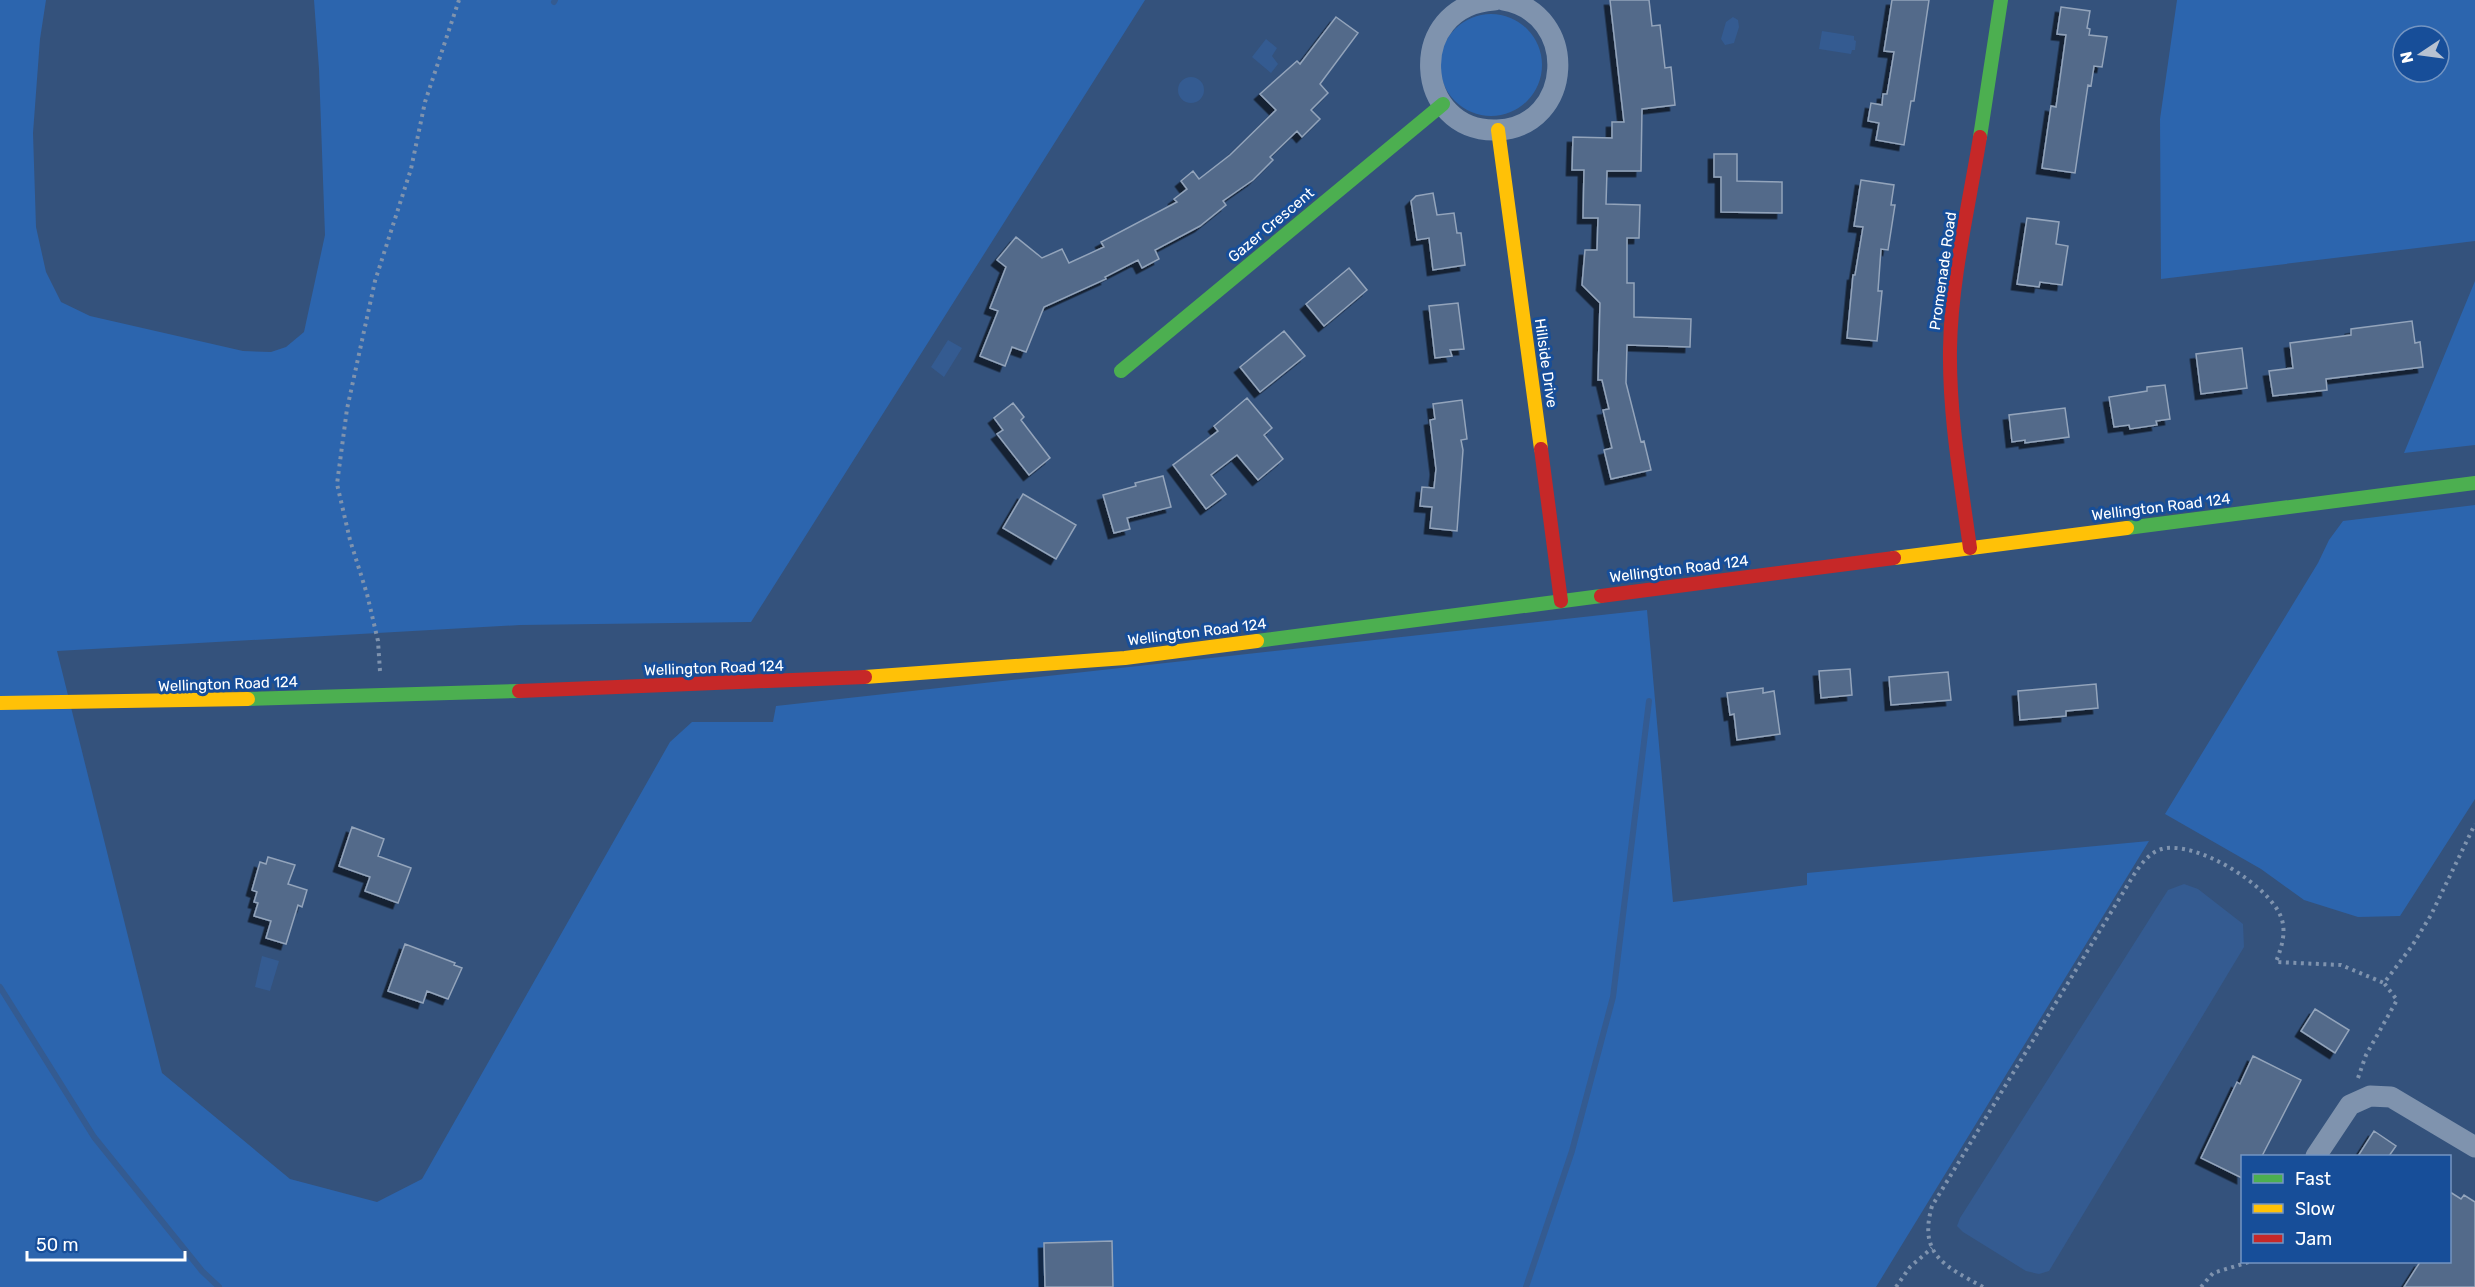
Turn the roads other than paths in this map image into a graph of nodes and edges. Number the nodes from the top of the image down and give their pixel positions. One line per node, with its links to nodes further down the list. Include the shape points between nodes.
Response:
1 (1494, 0): 4 (street, via 1479,1 1459,10 1443,24 1433,43 1429,64 1433,86)
2 (2001, 0): 8 (main road, Promenade Road, via 1950,347 1950,393)
3 (1512, 1): 5 (street, via 1539,17 1554,38 1560,62 1556,87 1543,108 1523,124)
4 (1443, 104): 5 (street, via 1458,119 1477,128); 6 (main road, Gazer Crescent)
5 (1498, 130): 9 (main road, Hillside Drive)
6 (1121, 372)
7 (2475, 483): 8 (main road, Wellington Road 124)
8 (1970, 548): 9 (main road, Wellington Road 124)
9 (1561, 601): 10 (main road, Wellington Road 124, via 1137,656 992,670 158,703)
10 (0, 703)
11 (2475, 1148): 12 (street, via 2391,1096 2370,1096 2350,1106)
12 (2317, 1155)

